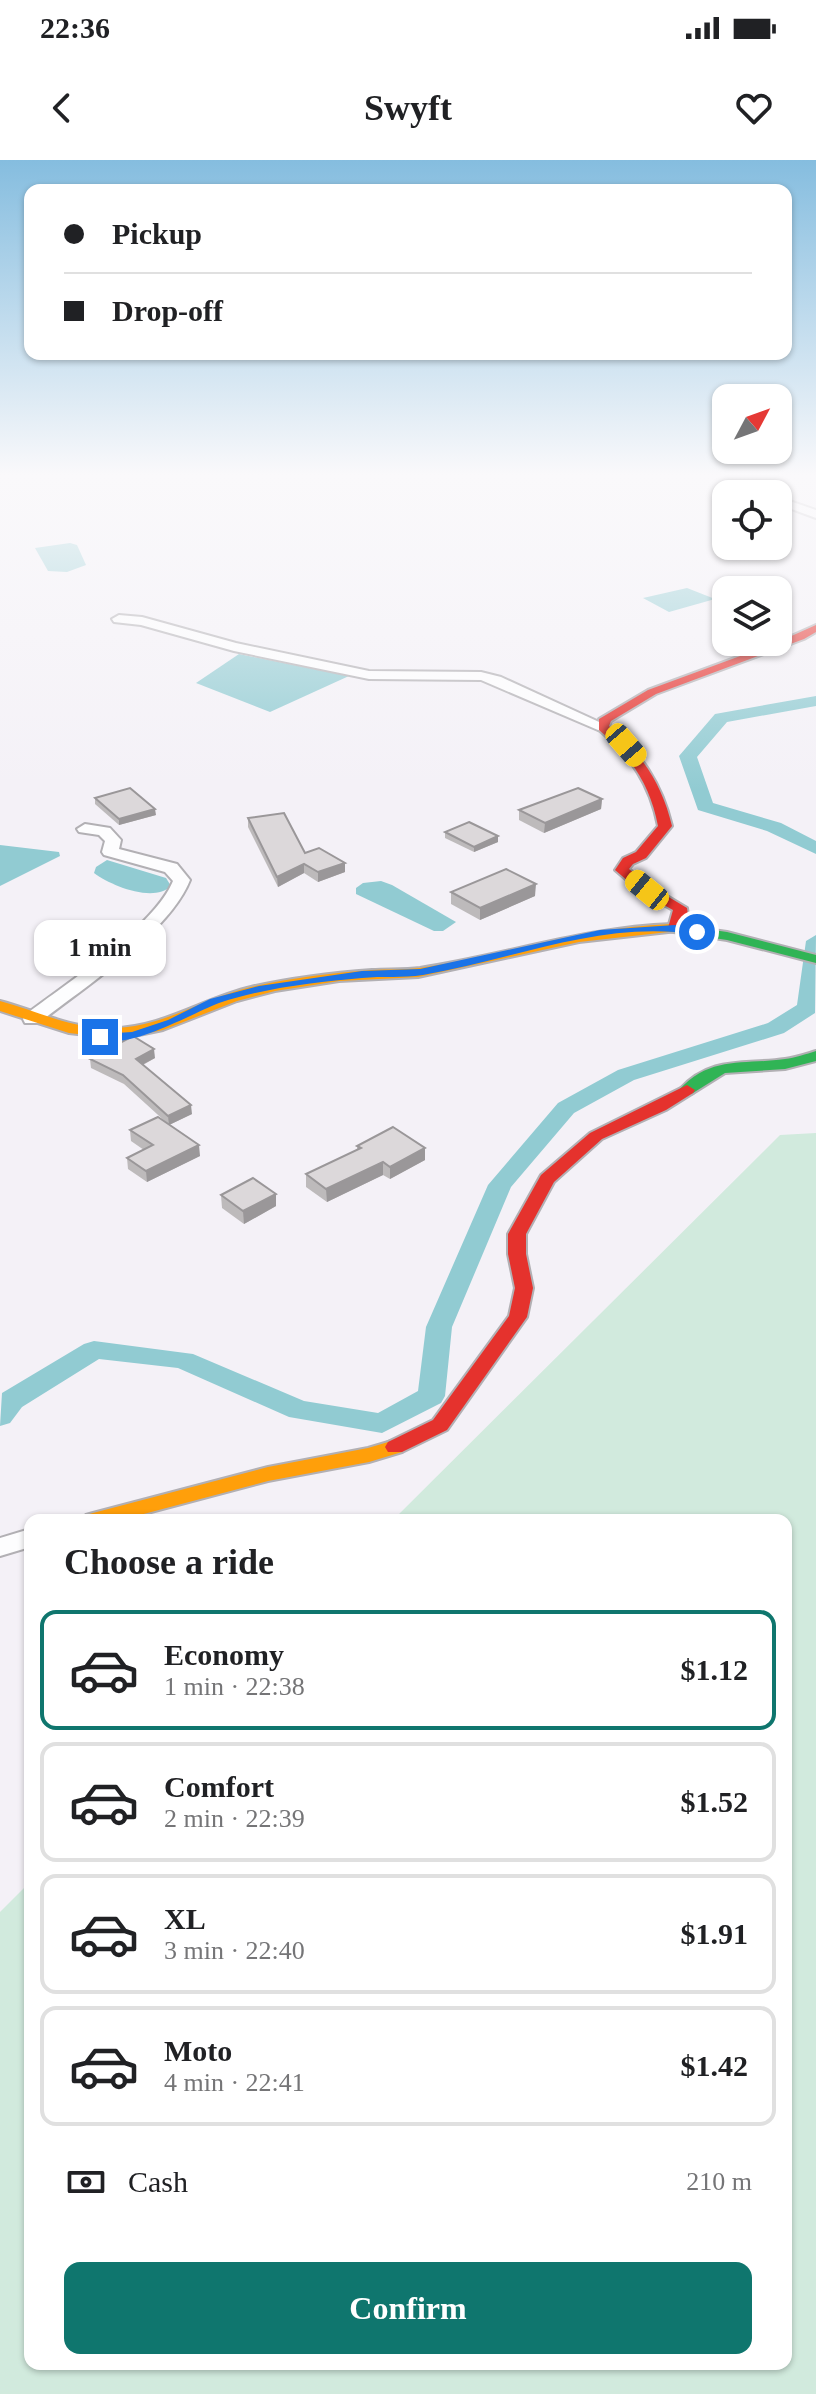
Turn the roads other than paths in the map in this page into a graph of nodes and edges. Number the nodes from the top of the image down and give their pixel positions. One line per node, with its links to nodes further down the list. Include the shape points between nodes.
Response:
1 (119, 619): 3 (street, via 369,675 481,676)
2 (816, 628): 3 (street, via 652,692 605,719)
3 (603, 727): 5 (street, via 652,775 665,826 622,870 680,908)
4 (85, 829): 8 (street, via 104,831 113,840 110,852 171,868 182,880 140,934)
5 (675, 928): 6 (street); 8 (street, via 600,933 420,972 259,989 133,1035 78,1034)
6 (816, 959)
7 (0, 1006): 8 (street)
8 (32, 1019)
9 (816, 1056): 10 (street, via 720,1069 660,1107 596,1136 547,1179 517,1234 524,1288 518,1317 440,1425 369,1455 268,1474)
10 (116, 1514)
11 (24, 1540): 12 (street)
12 (0, 1547)

